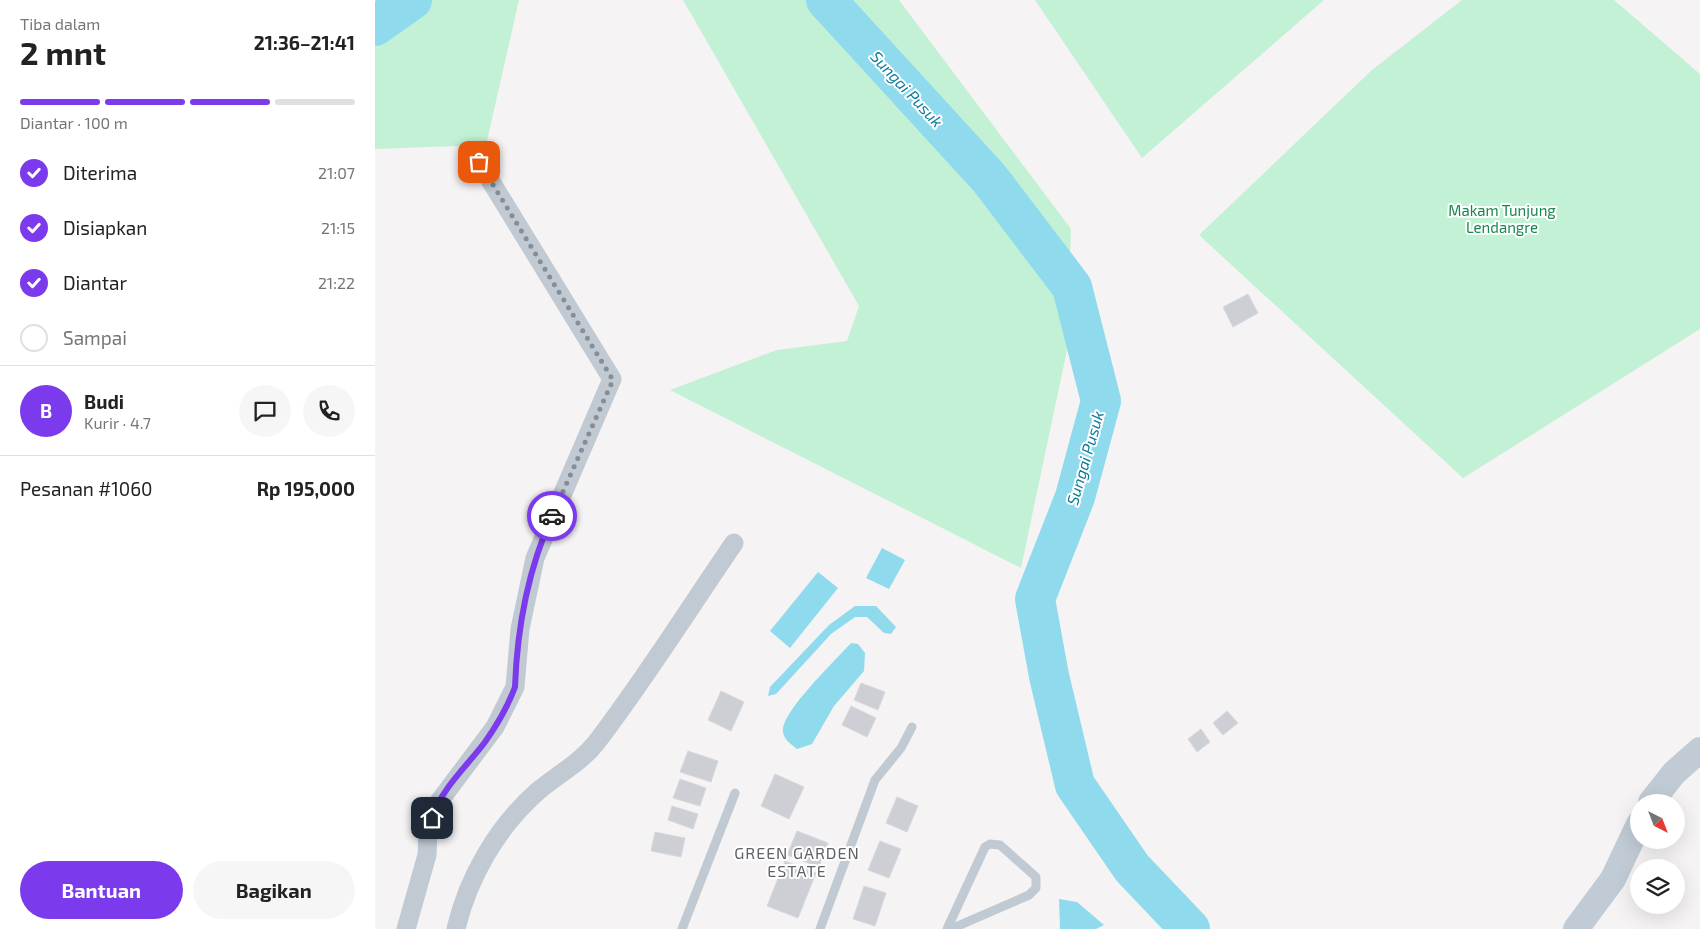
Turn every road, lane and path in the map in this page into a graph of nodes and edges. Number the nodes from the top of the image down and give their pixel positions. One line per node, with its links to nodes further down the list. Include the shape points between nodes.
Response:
1 (479, 162): 8 (street, via 609,372 612,385 535,558 520,629 515,687 495,727 435,807 428,829 427,856)
2 (733, 543): 9 (street, via 593,746 537,792 493,843 471,884)
3 (913, 727): 11 (lane, via 875,780)
4 (1700, 750): 6 (street, via 1673,773)
5 (735, 793): 10 (lane)
6 (1657, 794)
7 (1630, 843): 13 (street, via 1613,879)
8 (406, 929)
9 (456, 929)
10 (682, 929)
11 (820, 929)
12 (949, 929): 12 (lane, via 985,847 990,844 1001,844 1036,878 1037,888 1029,895)
13 (1576, 929)

